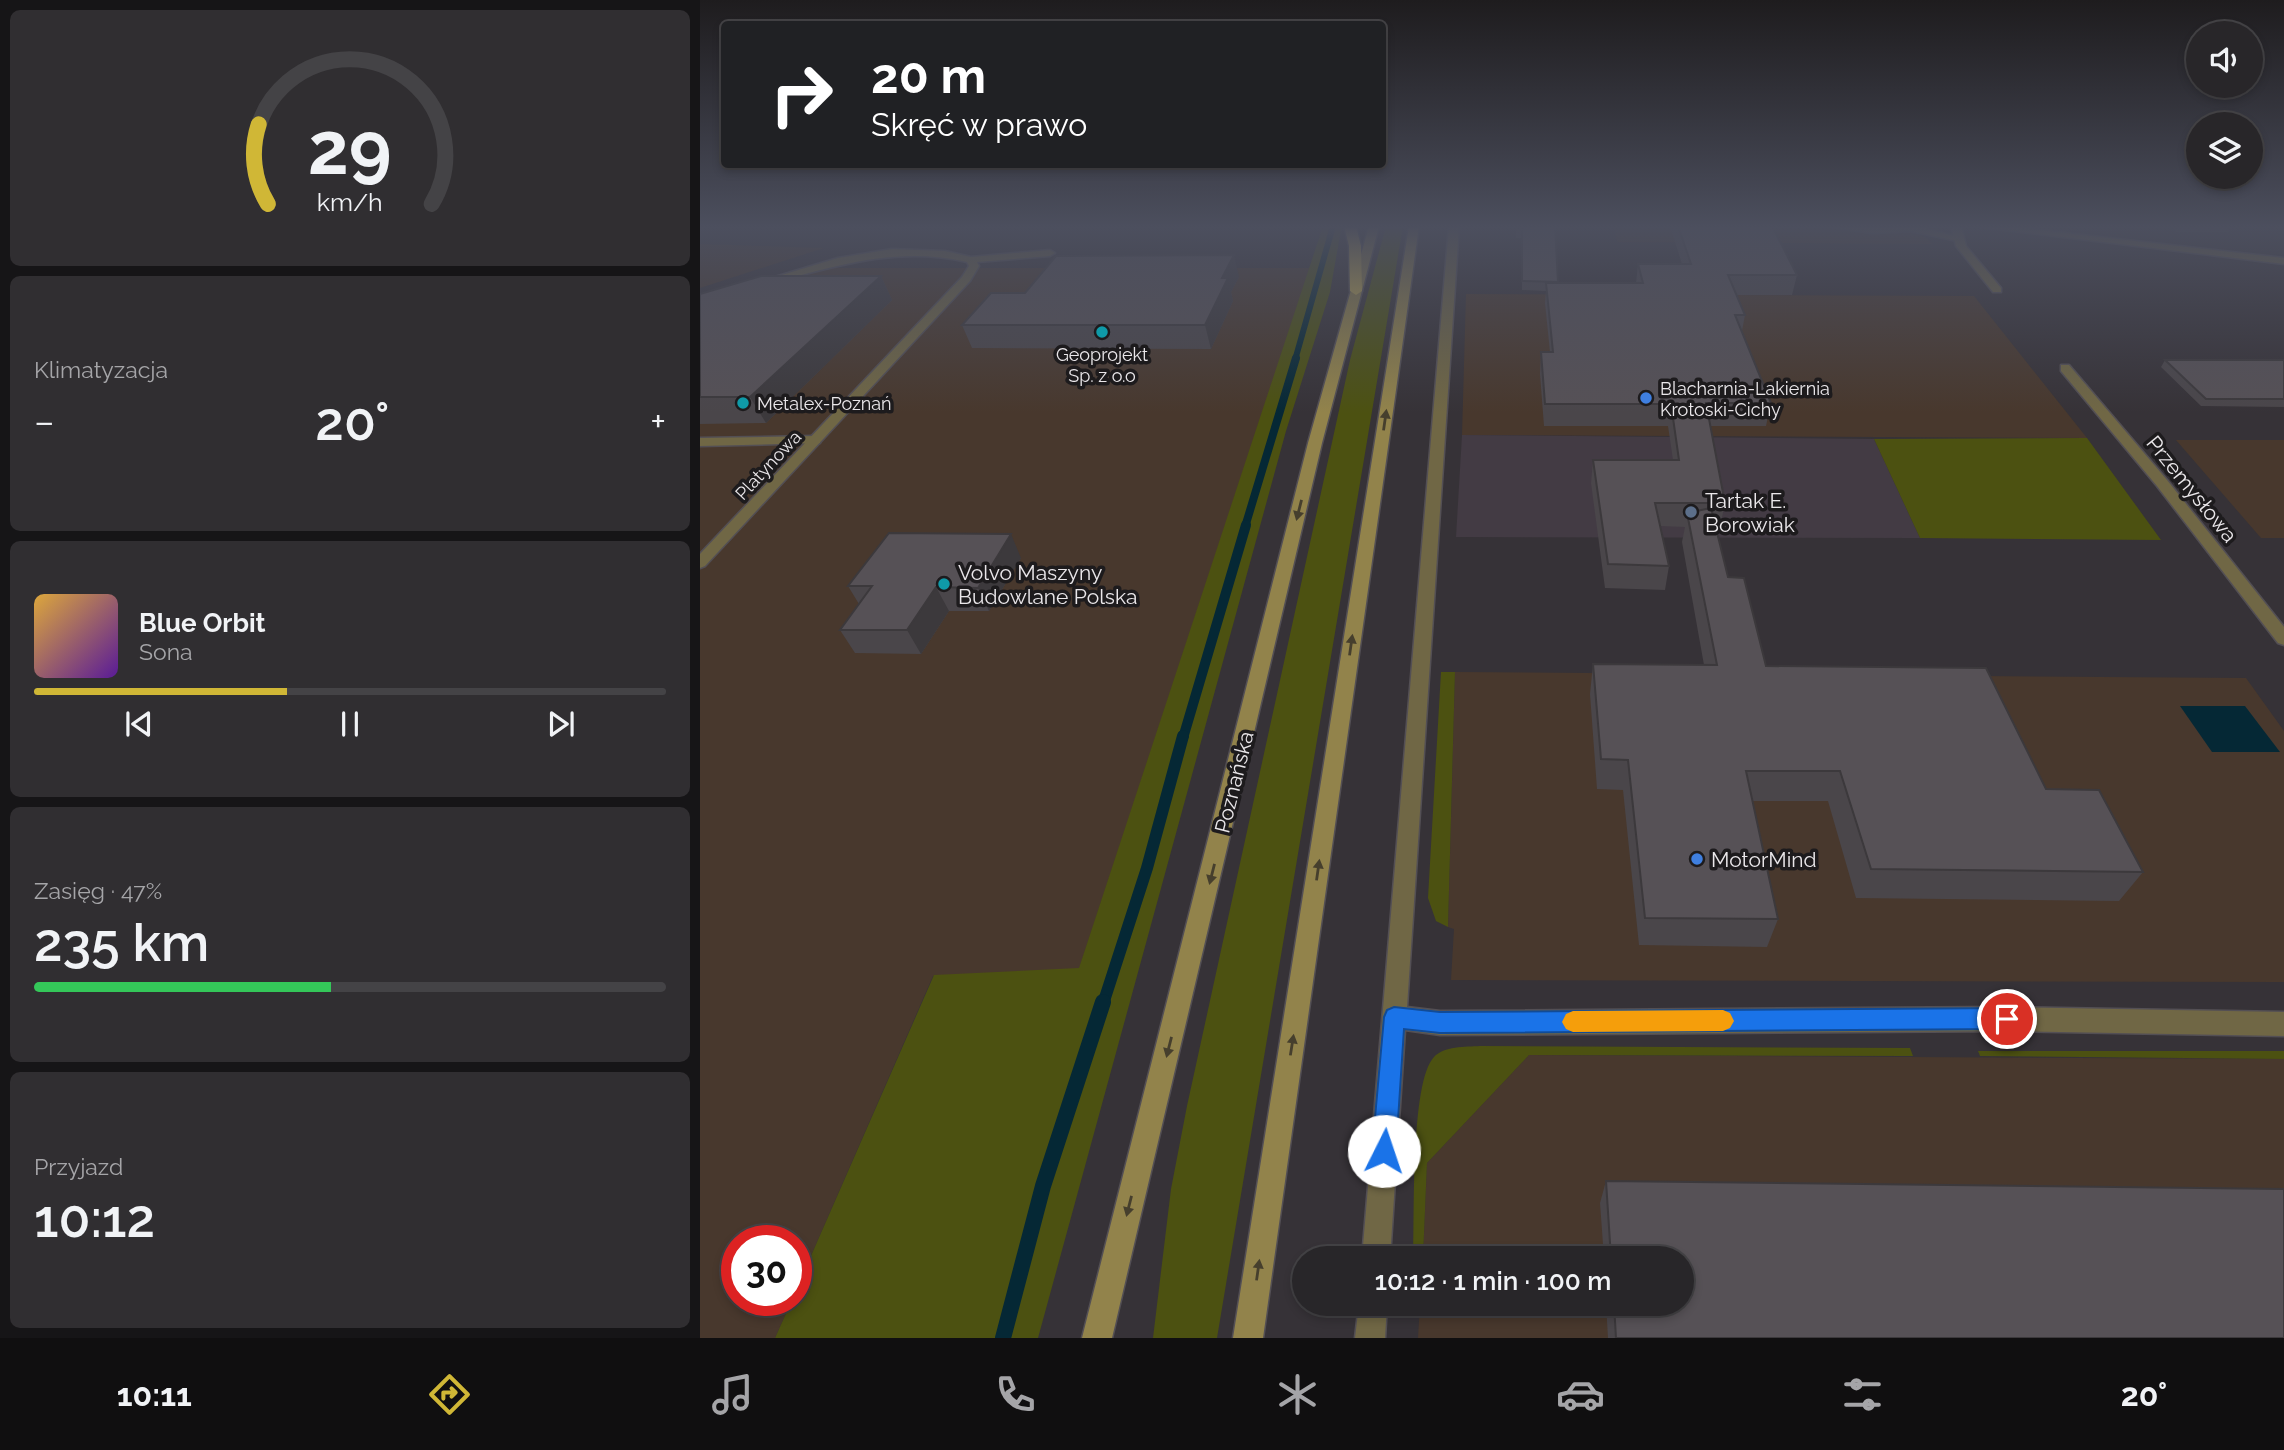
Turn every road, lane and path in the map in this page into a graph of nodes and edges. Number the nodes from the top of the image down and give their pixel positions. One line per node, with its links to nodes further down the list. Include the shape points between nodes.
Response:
1 (957, 288): 6 (street, Platynowa)
2 (1405, 288): 15 (main road, one-way to 2)
3 (1449, 288): 10 (street)
4 (1356, 291): 14 (main road, Poznańska, one-way to 14)
5 (2064, 368): 9 (street, Przemysłowa, via 2162,483)
6 (815, 440): 7 (street); 8 (street, Platynowa)
7 (700, 442)
8 (700, 563)
9 (2284, 639)
10 (1394, 1017): 11 (street, via 1440,1023 2007,1019); 12 (street)
11 (2284, 1024)
12 (1377, 1246)
13 (1372, 1316): 16 (street)
14 (1097, 1338)
15 (1248, 1338)
16 (1370, 1338)

